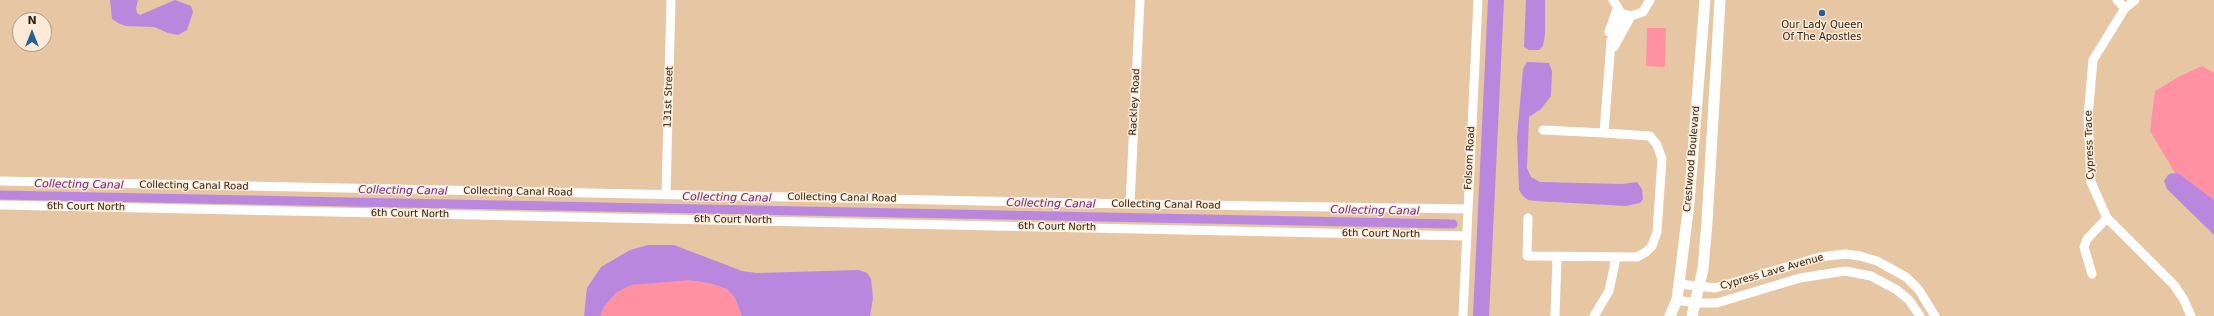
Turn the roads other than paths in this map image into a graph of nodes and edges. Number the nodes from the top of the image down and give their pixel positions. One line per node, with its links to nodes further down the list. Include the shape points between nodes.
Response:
1 (671, 0): 15 (street, 131st Street)
2 (1140, 0): 16 (street, Rackley Road)
3 (1478, 0): 18 (street, Folsom Road)
4 (1613, 0): 11 (street)
5 (1705, 0): 25 (main road, Crestwood Boulevard, via 1689,203)
6 (1720, 0): 26 (main road, Crestwood Boulevard, via 1707,222)
7 (2117, 0): 10 (street)
8 (2135, 0): 10 (street, Cypress Trace)
9 (1652, 1): 11 (street, via 1643,12)
10 (2125, 8): 20 (street, Cypress Trace, via 2093,60 2088,117 2091,182)
11 (1624, 13): 13 (street, via 1611,41)
12 (1543, 130): 13 (street)
13 (1604, 133): 23 (street, via 1650,136 1657,145 1662,159 1658,232 1652,246 1637,257)
14 (0, 181): 15 (street, Collecting Canal Road)
15 (666, 195): 16 (street, Collecting Canal Road)
16 (1130, 204): 18 (street, Collecting Canal Road)
17 (0, 205): 21 (street, 6th Court North)
18 (1468, 209): 21 (street, Folsom Road)
19 (1528, 218): 22 (street, via 1527,256)
20 (2107, 218): 24 (street, via 2087,239 2084,247); 36 (street, Cypress Trace, via 2174,285)
21 (1467, 236): 29 (street, Folsom Road)
22 (1557, 257): 23 (street); 30 (street)
23 (1616, 258): 31 (street, via 1609,290)
24 (2092, 274)
25 (1679, 284): 26 (street, Cypress Lave Avenue); 27 (main road, Crestwood Boulevard)
26 (1699, 287): 28 (main road, Crestwood Boulevard); 35 (street, Cypress Lave Avenue, via 1715,288 1820,257 1845,254 1877,261 1906,277 1920,290)
27 (1677, 300): 28 (street, Cypress Lave Avenue); 32 (main road, Crestwood Boulevard)
28 (1696, 303): 33 (main road, Crestwood Boulevard); 34 (street, Cypress Lave Avenue, via 1716,303 1800,278 1845,271 1870,276 1897,290 1909,300)
29 (1463, 316)
30 (1556, 316)
31 (1594, 316)
32 (1670, 316)
33 (1692, 316)
34 (1920, 316)
35 (1935, 316)
36 (2192, 316)

